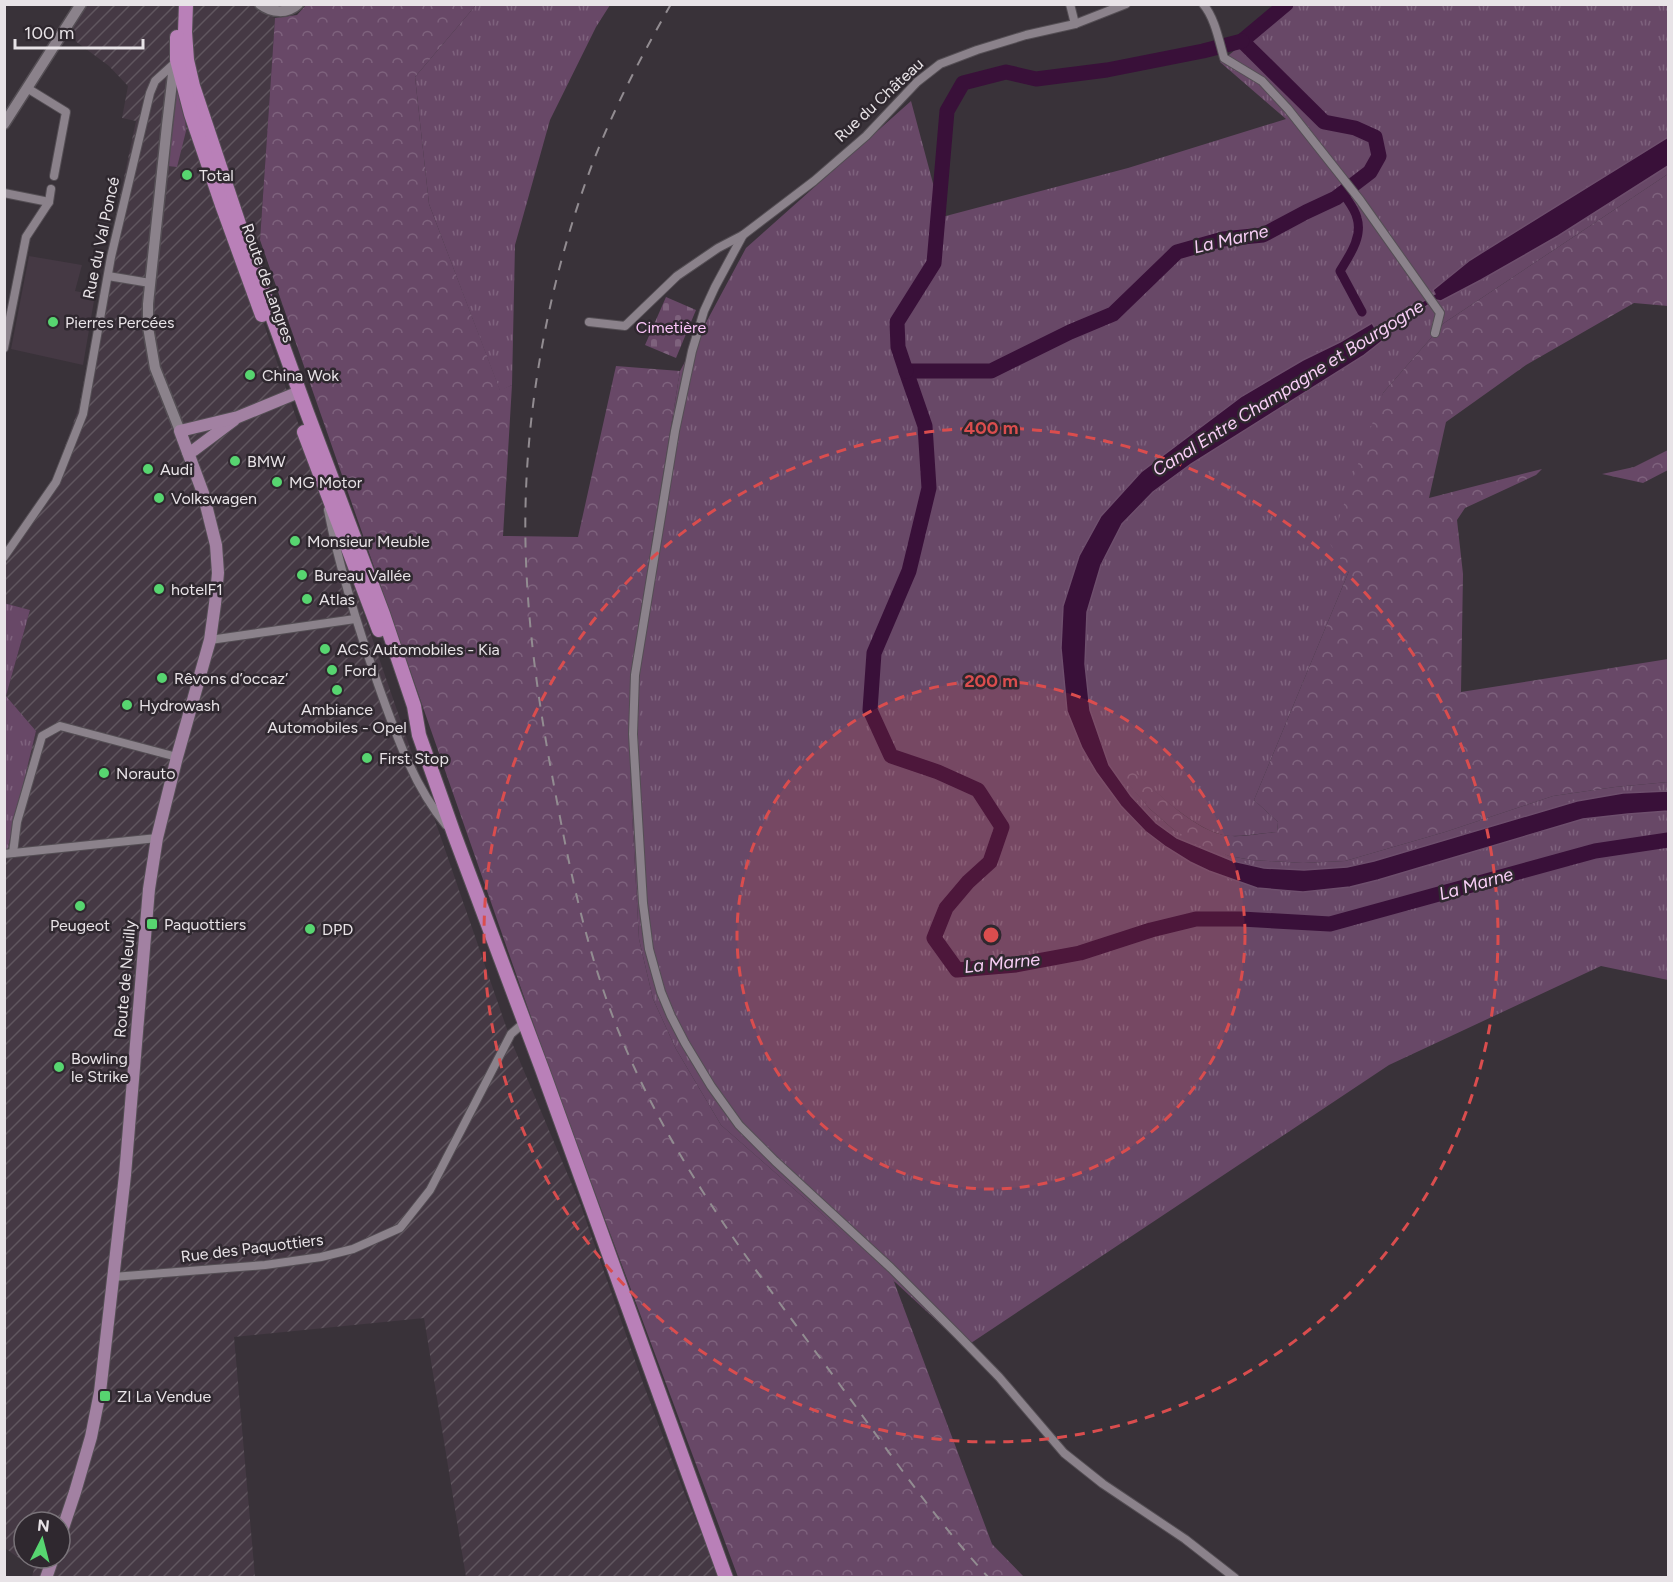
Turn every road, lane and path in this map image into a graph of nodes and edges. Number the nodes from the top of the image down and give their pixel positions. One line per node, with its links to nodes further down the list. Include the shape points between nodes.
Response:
1 (81, 4): 11 (street)
2 (178, 4): 10 (main road, Route de Langres)
3 (186, 4): 24 (main road, via 187,60 194,86)
4 (260, 4): 5 (street, via 282,12)
5 (298, 4)
6 (1070, 4): 9 (street)
7 (1126, 4): 9 (street, Rue du Château)
8 (1203, 4): 22 (street, via 1224,58 1262,81 1288,109 1425,289 1440,313)
9 (1075, 24): 17 (street, Rue du Château, via 1026,35 940,64 917,82 866,136)
10 (177, 60): 18 (street, Rue du Val Poncé, via 155,81 150,93); 19 (street); 24 (main road, Route de Langres, via 205,157)
11 (27, 88): 12 (street); 13 (street, via 66,112)
12 (4, 124)
13 (54, 176)
14 (51, 189): 16 (street)
15 (4, 193): 16 (street)
16 (49, 202): 21 (street, via 26,237)
17 (743, 235): 20 (street, via 677,276 625,326); 41 (street, via 704,311 692,351 635,675 633,734 643,903 661,992 711,1086 739,1125 774,1161 958,1335 1064,1453)
18 (108, 276): 19 (street); 29 (street, Rue du Val Poncé, via 83,414 56,482)
19 (150, 283): 26 (street, via 148,327 152,354)
20 (589, 321)
21 (7, 326): 23 (street)
22 (1435, 333)
23 (4, 348)
24 (295, 394): 25 (main road); 28 (main road, Route de Langres); 32 (main road, via 387,624)
25 (238, 417): 26 (main road); 27 (main road)
26 (180, 431): 27 (main road, Route de Neuilly)
27 (188, 453): 31 (main road, Route de Neuilly, via 216,545 218,573)
28 (324, 486): 30 (street); 32 (main road, Route de Langres)
29 (4, 557)
30 (355, 619): 31 (street); 34 (street, via 417,781)
31 (210, 640): 33 (main road, Route de Neuilly)
32 (420, 735): 34 (main road)
33 (177, 757): 35 (main road, Route de Neuilly); 36 (street, via 60,726 42,736)
34 (454, 834): 37 (main road)
35 (157, 838): 36 (street); 38 (main road, Route de Neuilly)
36 (8, 853)
37 (524, 1024): 38 (street, Rue des Paquottiers, via 511,1034 430,1190 400,1228 353,1249 321,1257); 40 (main road)
38 (113, 1277): 39 (main road, Route de Neuilly, via 100,1392)
39 (69, 1510)
40 (726, 1578)
41 (1235, 1578)

